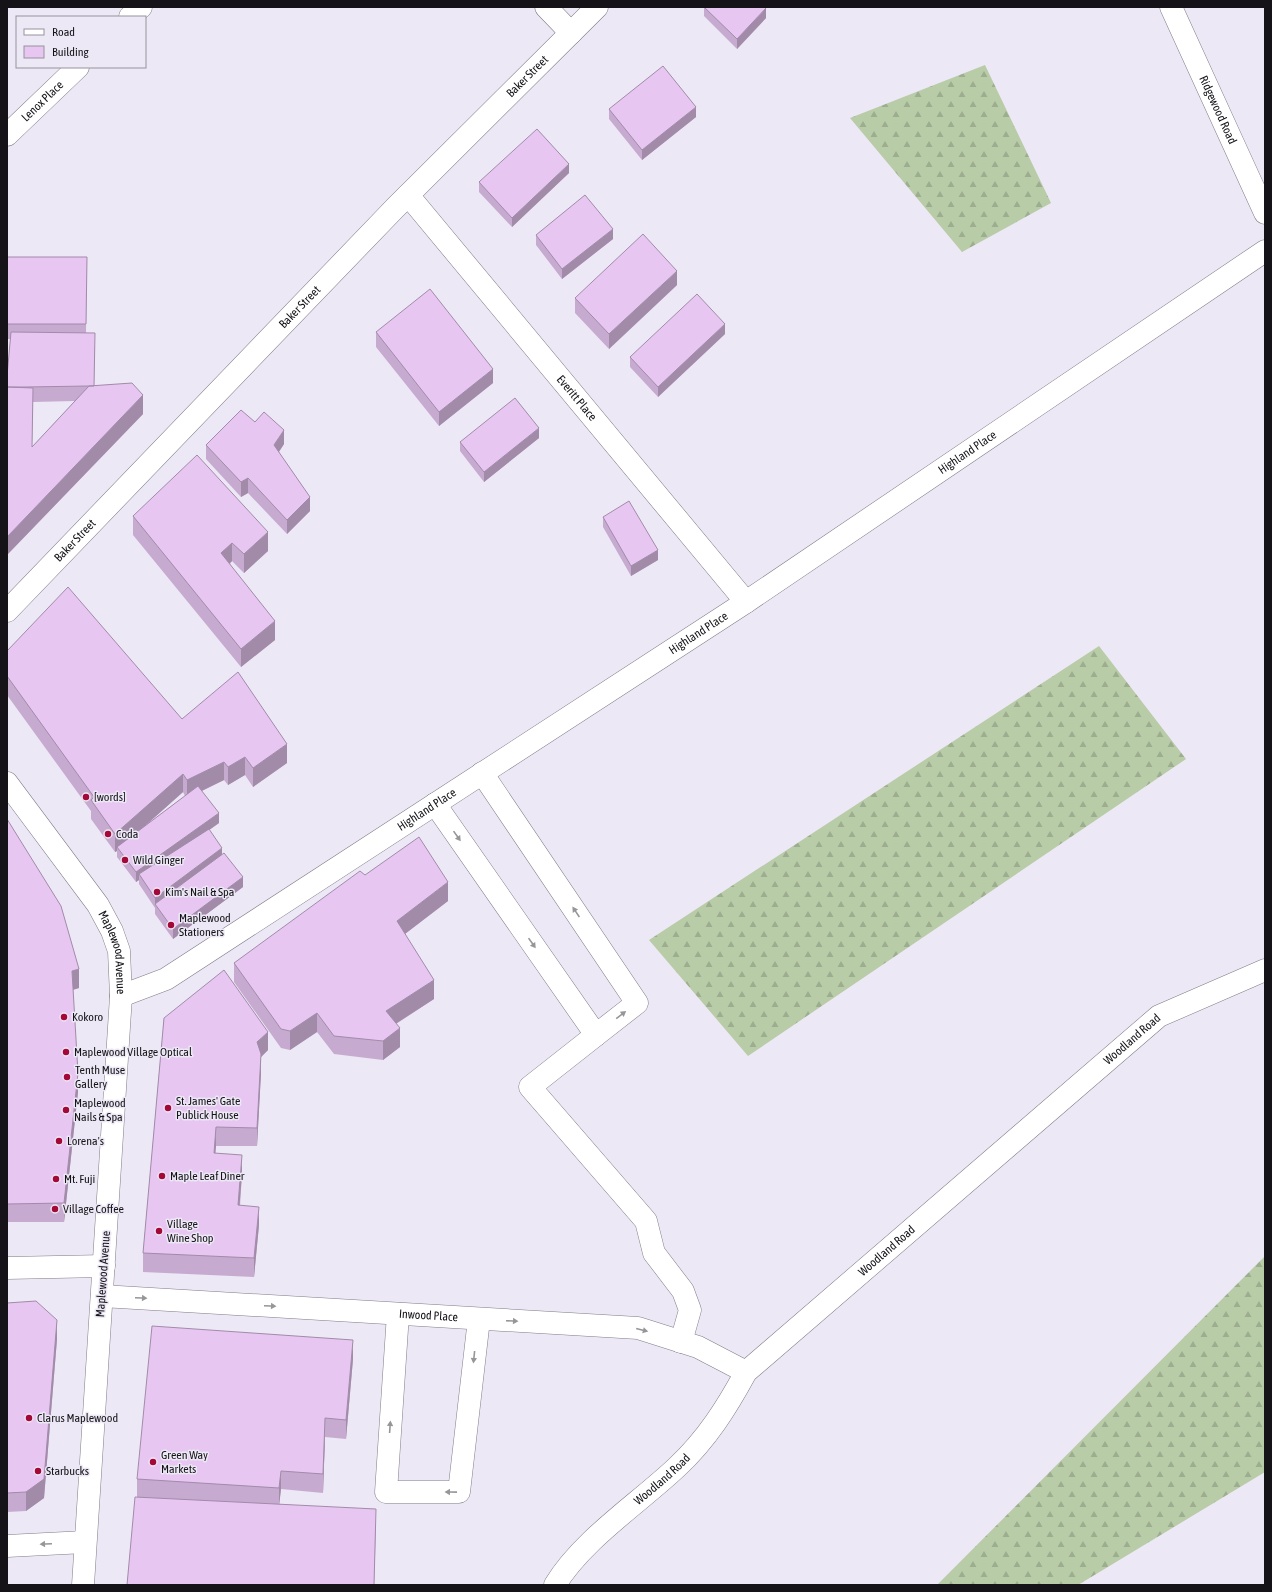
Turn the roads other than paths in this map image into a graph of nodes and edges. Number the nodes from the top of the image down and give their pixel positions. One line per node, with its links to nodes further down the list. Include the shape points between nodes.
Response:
1 (141, 7): 5 (street)
2 (546, 7): 6 (street)
3 (597, 7): 6 (street, Baker Street)
4 (1171, 7): 10 (street, Ridgewood Road)
5 (131, 16)
6 (571, 33): 9 (street, Baker Street)
7 (77, 68): 8 (street, Lenox Place)
8 (7, 135)
9 (408, 195): 12 (street, Everitt Place); 13 (street, Baker Street)
10 (1265, 213)
11 (1265, 251): 12 (street, Highland Place)
12 (746, 602): 14 (street, Highland Place)
13 (7, 611)
14 (482, 773): 16 (street, Highland Place); 19 (street, one-way to 14, via 637,1003)
15 (7, 783): 18 (street, Maplewood Avenue, via 105,918 120,951)
16 (435, 804): 18 (street, Highland Place, via 166,979); 19 (street, one-way to 19)
17 (1265, 970): 26 (street, Woodland Road, via 1159,1016)
18 (121, 996): 20 (street, Maplewood Avenue)
19 (596, 1035): 25 (street, via 530,1087 646,1221 654,1253 683,1291 690,1310)
20 (104, 1266): 21 (street); 22 (street, Maplewood Avenue)
21 (7, 1268)
22 (102, 1296): 23 (street, Inwood Place, one-way to 23); 27 (street, Maplewood Avenue)
23 (398, 1314): 24 (street, Inwood Place); 24 (street, one-way to 23, via 459,1492 386,1492)
24 (479, 1319): 25 (street, Inwood Place, one-way to 25, via 638,1328)
25 (681, 1342): 26 (street, Inwood Place, via 698,1347)
26 (746, 1372): 30 (street, Woodland Road, via 726,1409 703,1441 677,1468 577,1557)
27 (85, 1542): 28 (street, one-way to 28); 29 (street, Maplewood Avenue)
28 (7, 1546)
29 (83, 1585)
30 (555, 1585)

